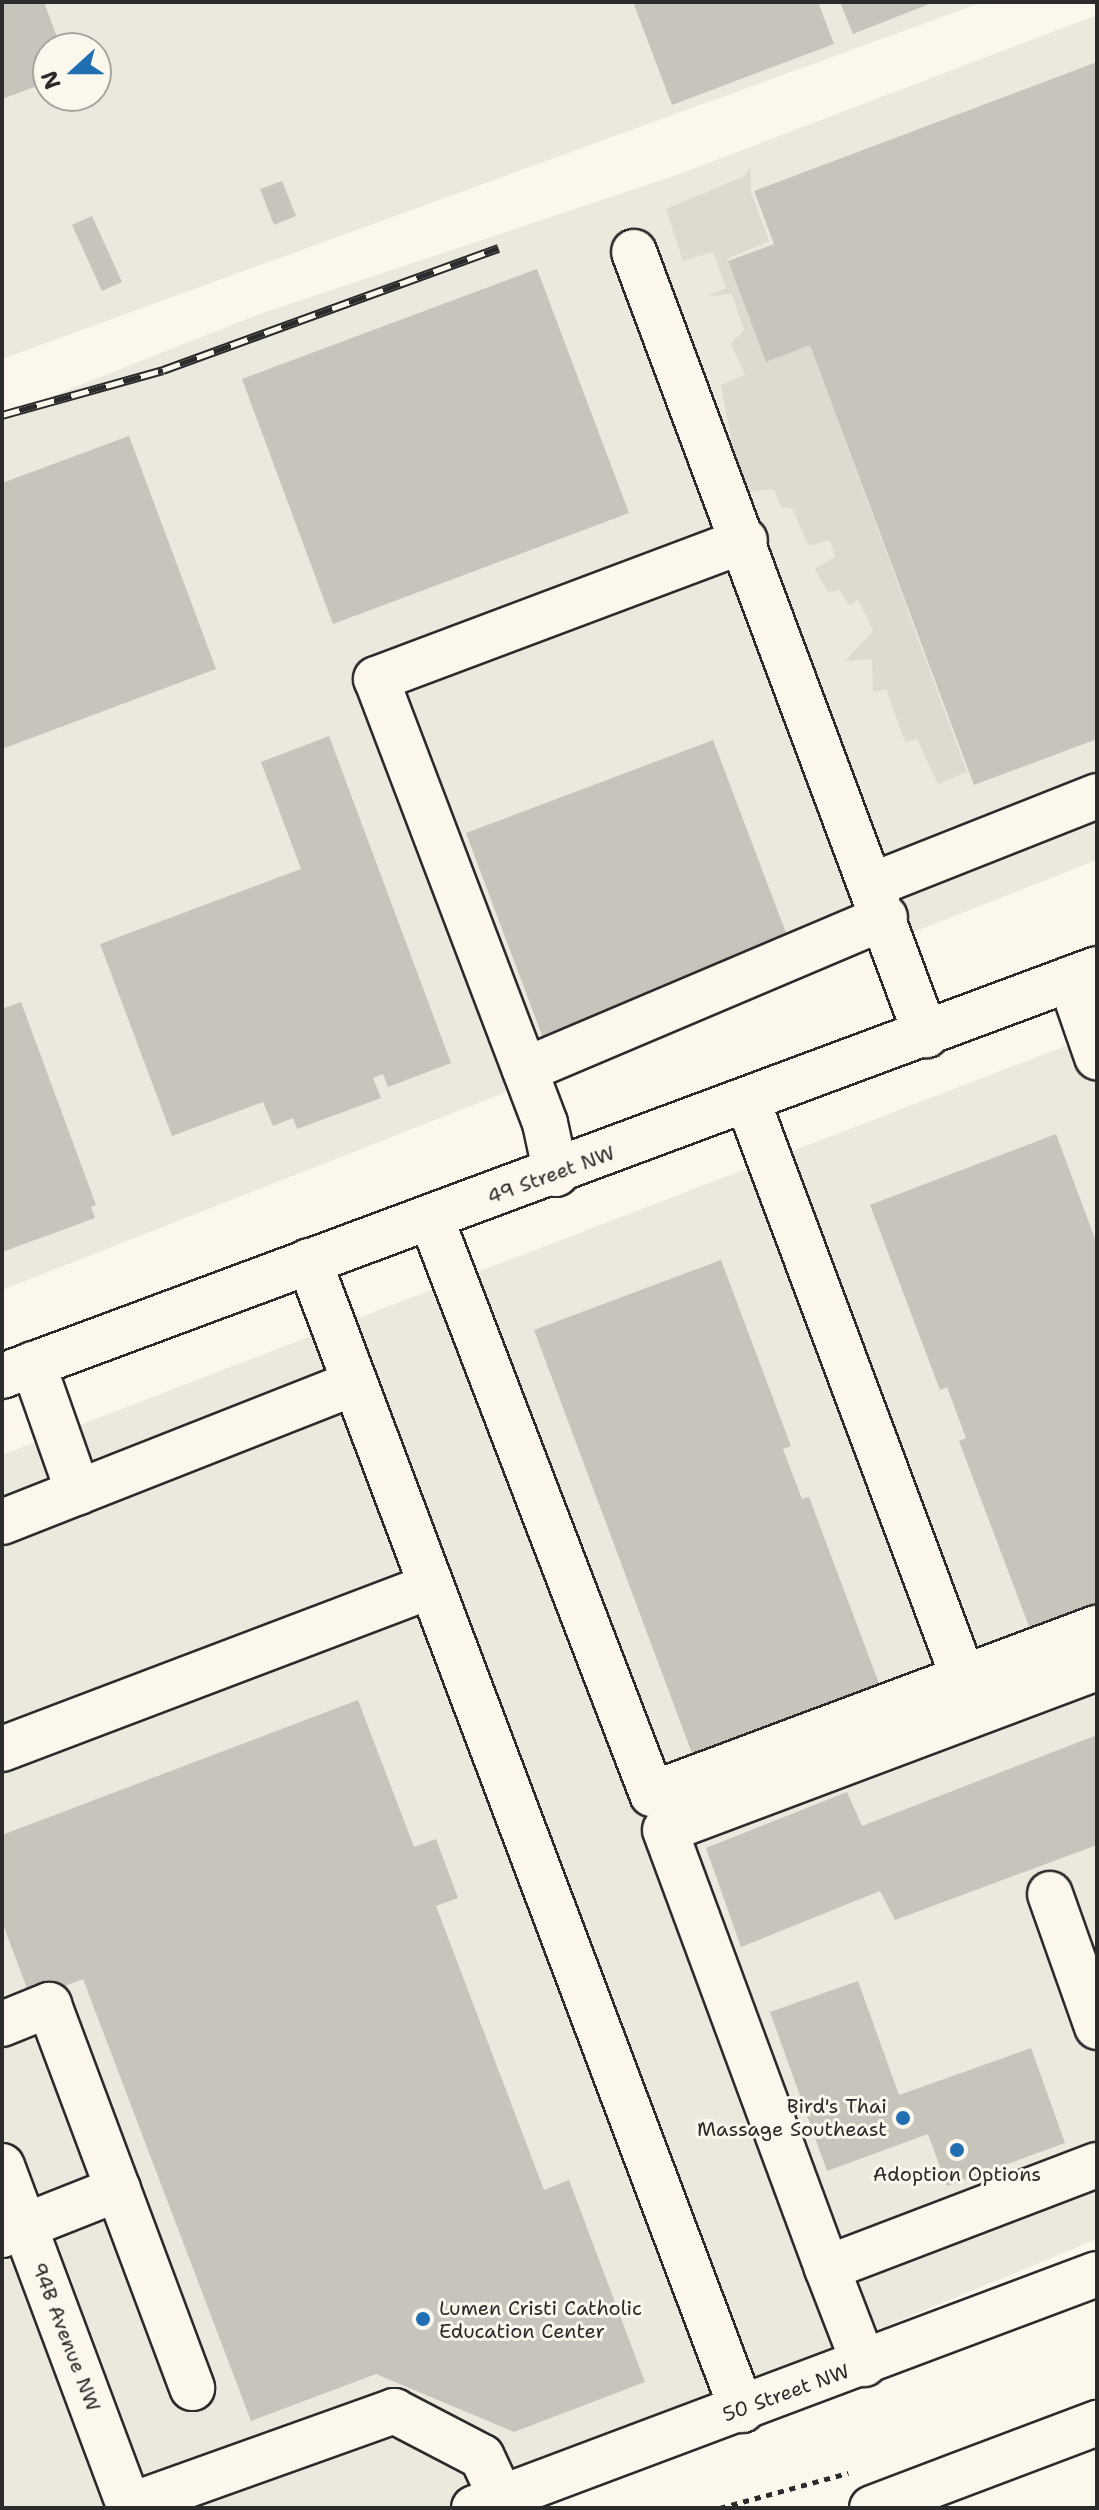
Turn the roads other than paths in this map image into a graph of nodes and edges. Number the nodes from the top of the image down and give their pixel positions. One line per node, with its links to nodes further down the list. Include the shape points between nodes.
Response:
1 (634, 252): 2 (street)
2 (745, 540): 4 (street); 8 (street, via 376,679)
3 (1097, 796): 4 (street)
4 (880, 900): 6 (street); 8 (street)
5 (1084, 974): 6 (street, 49 Street NW); 7 (street)
6 (926, 1035): 9 (street, 49 Street NW)
7 (1097, 1057)
8 (525, 1070): 10 (street)
9 (748, 1102): 10 (street, 49 Street NW); 20 (street)
10 (556, 1174): 11 (street, 49 Street NW)
11 (431, 1218): 12 (street, 49 Street NW); 20 (street, via 652,1794)
12 (309, 1261): 13 (street, 49 Street NW); 14 (street)
13 (17, 1370): 15 (street)
14 (355, 1383): 15 (street); 17 (street)
15 (78, 1492): 16 (street)
16 (2, 1522)
17 (431, 1586): 21 (street); 33 (street)
18 (1097, 1628): 20 (street)
19 (1097, 1668): 29 (street, via 665,1830)
20 (963, 1677)
21 (2, 1749)
22 (1050, 1894): 24 (street)
23 (2, 2024): 27 (street, via 49,2005)
24 (1097, 2027)
25 (1097, 2165): 29 (street)
26 (2, 2166): 28 (street, 94B Avenue NW)
27 (118, 2189): 28 (street); 32 (street)
28 (13, 2230): 36 (street, 94B Avenue NW)
29 (827, 2268): 31 (street)
30 (1097, 2274): 31 (street, 50 Street NW)
31 (864, 2364): 33 (street, 50 Street NW)
32 (192, 2388)
33 (742, 2410): 35 (street, 50 Street NW)
34 (1097, 2423): 37 (street)
35 (487, 2503): 36 (street, via 482,2457 394,2411)
36 (129, 2507)
37 (872, 2508)

